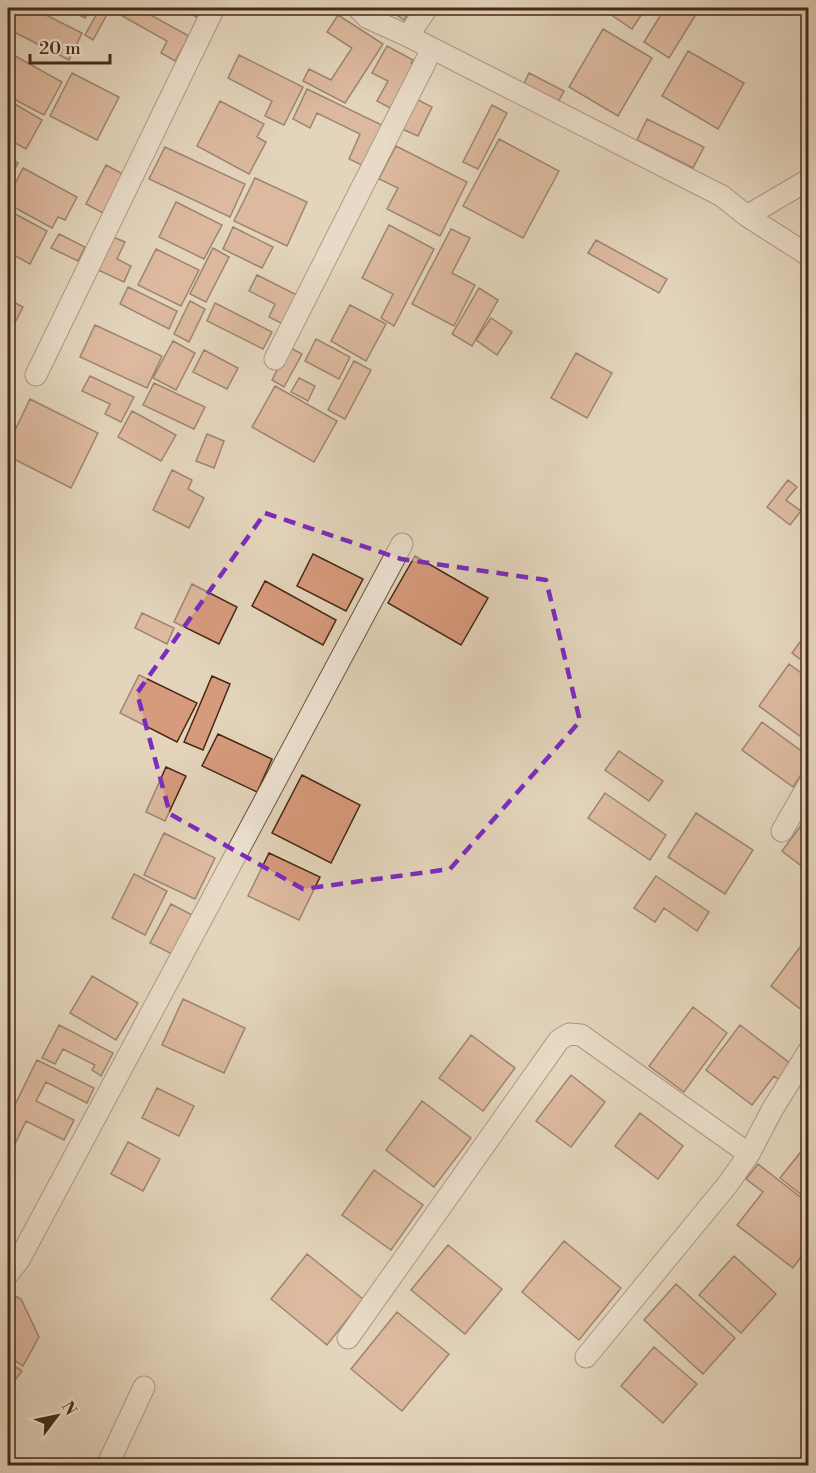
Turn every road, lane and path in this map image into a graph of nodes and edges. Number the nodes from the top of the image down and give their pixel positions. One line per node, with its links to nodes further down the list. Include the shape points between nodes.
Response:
1 (214, 8): 10 (street)
2 (358, 8): 4 (street, via 368,18)
3 (427, 8): 4 (street)
4 (408, 36): 5 (street)
5 (432, 49): 7 (street, via 722,196); 9 (street)
6 (808, 180): 7 (street)
7 (747, 216): 8 (street)
8 (808, 255)
9 (275, 359)
10 (36, 375)
11 (402, 544): 16 (street, via 20,1260)
12 (808, 786): 13 (street)
13 (782, 831)
14 (808, 1052): 15 (street)
15 (749, 1154): 17 (street, via 581,1035 569,1034 559,1040); 18 (street)
16 (8, 1274)
17 (348, 1338)
18 (586, 1357)
19 (144, 1387): 20 (street)
20 (106, 1466)

